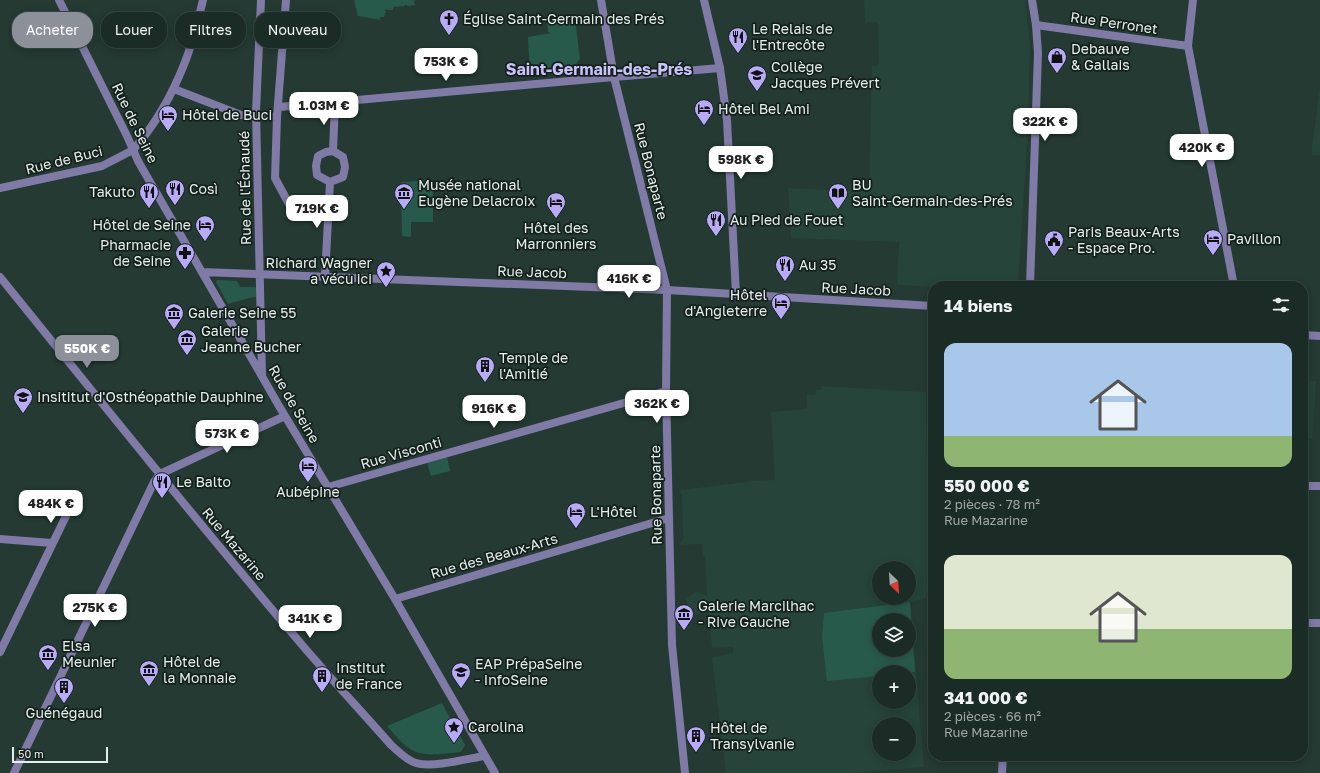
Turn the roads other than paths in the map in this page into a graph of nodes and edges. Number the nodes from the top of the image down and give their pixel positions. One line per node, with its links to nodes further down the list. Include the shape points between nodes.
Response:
1 (59, 0): 18 (street, Rue de Seine)
2 (203, 0): 13 (street, Rue de Buci, via 186,61)
3 (261, 0): 16 (street, Rue de l'Échaudé)
4 (286, 0): 15 (street)
5 (601, 0): 12 (street, Rue Bonaparte)
6 (704, 0): 11 (street)
7 (1032, 0): 9 (street)
8 (1193, 0): 10 (street)
9 (1036, 25): 10 (street, Rue Perronet); 27 (street, via 1038,53)
10 (1188, 46): 28 (street)
11 (720, 68): 12 (street); 30 (street, via 728,134)
12 (614, 77): 14 (street); 29 (street, Rue Bonaparte)
13 (174, 89): 16 (street, via 241,115); 18 (street, Rue de Buci)
14 (335, 102): 15 (street); 19 (street)
15 (279, 107): 17 (street)
16 (256, 116): 17 (street); 24 (street, Rue de l'Échaudé)
17 (278, 117): 22 (street, via 275,178 289,204)
18 (133, 150): 21 (street, Rue de Buci, via 102,166); 23 (street, Rue de Seine)
19 (333, 151): 20 (street, via 343,157 345,167 343,177); 20 (street, via 318,156 316,166 317,175)
20 (330, 182): 22 (street)
21 (0, 188)
22 (328, 208): 25 (street)
23 (202, 272): 24 (street, Rue Jacob); 34 (street, Rue de Seine)
24 (259, 274): 25 (street, Rue Jacob); 34 (street, Rue de l'Échaudé)
25 (325, 276): 29 (street, Rue Jacob)
26 (0, 277): 37 (street, Rue Mazarine)
27 (1030, 281)
28 (1233, 281)
29 (667, 290): 30 (street, Rue Jacob); 35 (street, Rue Bonaparte)
30 (736, 294): 31 (street, Rue Jacob)
31 (928, 306)
32 (1308, 335): 33 (street)
33 (1320, 336)
34 (262, 376): 36 (street, Rue de Seine)
35 (666, 391): 40 (street, Rue Visconti); 42 (street, Rue Bonaparte)
36 (285, 416): 37 (street); 40 (street, Rue de Seine)
37 (160, 474): 49 (street, Rue Mazarine, via 304,647 403,755 415,763 427,765); 51 (street)
38 (1308, 486): 39 (street)
39 (1320, 486)
40 (328, 487): 45 (street, Rue de Seine)
41 (67, 514): 44 (street)
42 (669, 518): 45 (street, Rue des Beaux-Arts); 53 (street, Rue Bonaparte, via 672,645)
43 (0, 539): 44 (street)
44 (52, 543): 48 (street)
45 (395, 599): 49 (street, Rue de Seine)
46 (1308, 623): 47 (street)
47 (1320, 623)
48 (0, 652)
49 (484, 756): 52 (street, Rue de Seine)
50 (1003, 761): 54 (street)
51 (14, 773)
52 (495, 773)
53 (685, 773)
54 (1002, 773)

